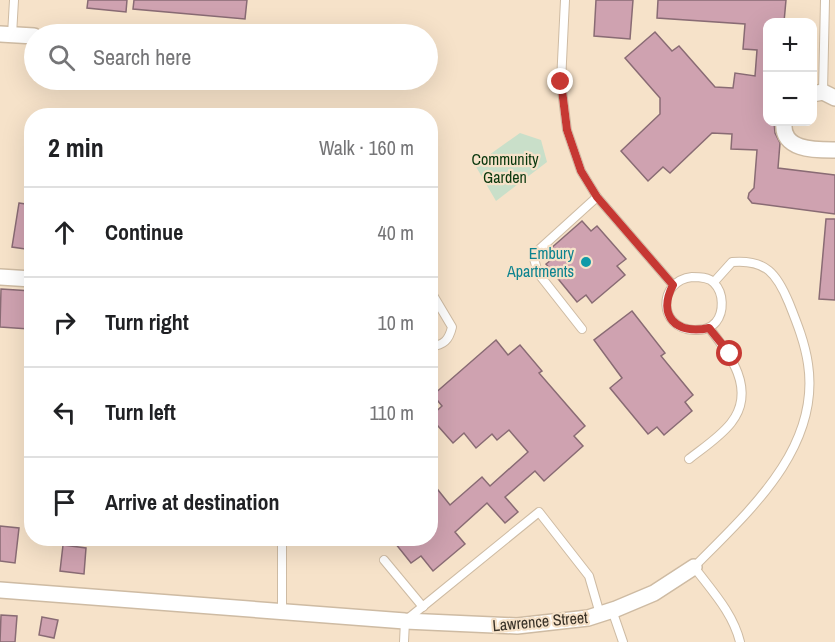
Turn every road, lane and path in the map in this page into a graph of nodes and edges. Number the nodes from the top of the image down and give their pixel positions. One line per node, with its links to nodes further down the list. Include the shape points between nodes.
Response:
1 (14, 0): 4 (lane)
2 (565, 0): 9 (lane, via 561,82 567,130 581,171)
3 (825, 0): 6 (lane)
4 (6, 35): 5 (street)
5 (24, 36)
6 (823, 95)
7 (784, 126): 8 (street, via 788,138 797,146)
8 (835, 150)
9 (597, 197): 13 (lane); 16 (lane, via 533,255 538,273)
10 (0, 277): 11 (street)
11 (24, 278)
12 (714, 282): 13 (lane, via 692,277); 15 (lane, via 722,309); 21 (lane, Lawrence Street, via 732,262 749,261 772,273 803,340 809,390 805,419 783,467 740,520)
13 (673, 285): 15 (lane, via 666,305 675,324 687,330)
14 (438, 303): 17 (lane, via 452,327 450,337)
15 (709, 328): 18 (lane, via 737,367 741,400 732,422)
16 (582, 329)
17 (438, 346)
18 (689, 459)
19 (282, 546): 24 (lane)
20 (384, 560): 23 (lane)
21 (694, 567): 25 (street, Lawrence Street, via 654,593); 29 (lane, via 727,611)
22 (0, 590): 24 (street, Lawrence Street)
23 (423, 607): 25 (lane, via 539,512 588,576); 26 (lane)
24 (282, 611): 26 (street, Lawrence Street)
25 (606, 612): 26 (street, Lawrence Street, via 588,618 517,626); 28 (lane)
26 (405, 621): 27 (lane)
27 (404, 642)
28 (623, 642)
29 (740, 642)

